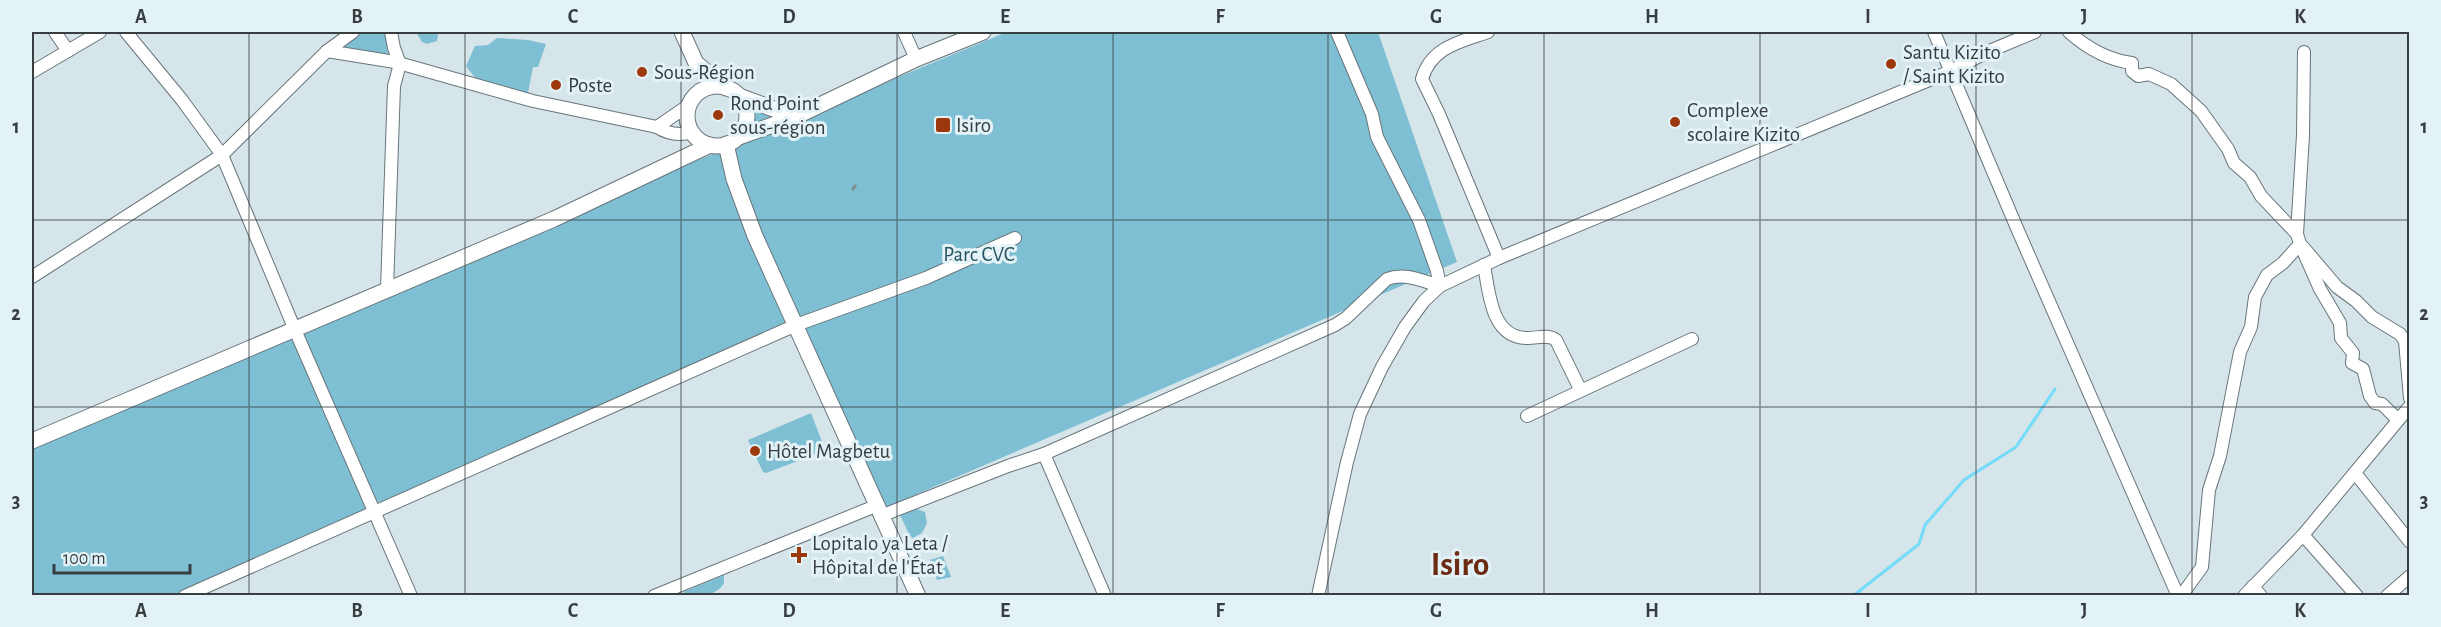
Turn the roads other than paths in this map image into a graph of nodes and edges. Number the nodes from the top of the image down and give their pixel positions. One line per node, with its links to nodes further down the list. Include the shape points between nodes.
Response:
1 (55, 32): 15 (street)
2 (100, 32): 15 (street)
3 (126, 32): 30 (street)
4 (337, 32): 16 (street)
5 (353, 32): 16 (street)
6 (391, 32): 20 (street)
7 (682, 32): 19 (main road)
8 (904, 32): 18 (street)
9 (983, 32): 18 (main road)
10 (1337, 32): 37 (street, via 1372,114 1377,137 1419,220)
11 (1488, 32): 34 (street, via 1436,53 1425,67 1422,80)
12 (1934, 32): 21 (street)
13 (2035, 32): 21 (street)
14 (2069, 32): 33 (street, via 2102,55 2132,63 2132,71 2138,76 2149,74 2187,97 2201,111 2234,163 2250,177)
15 (68, 51): 22 (street)
16 (327, 51): 20 (street); 30 (street)
17 (2304, 52): 33 (street)
18 (916, 59): 26 (main road)
19 (696, 63): 23 (main road); 25 (main road)
20 (400, 64): 27 (street, via 533,101); 38 (street, via 394,86)
21 (1952, 71): 34 (street); 61 (street)
22 (32, 72)
23 (726, 88): 24 (main road); 25 (main road, via 704,89)
24 (740, 96): 26 (main road); 29 (main road, via 746,109 746,124)
25 (691, 102): 27 (street); 28 (main road, via 687,120)
26 (795, 117): 29 (main road)
27 (657, 127): 28 (street, via 674,134)
28 (693, 134): 29 (main road); 31 (main road)
29 (725, 142): 31 (main road); 39 (main road, via 755,236)
30 (222, 155): 36 (street); 40 (street)
31 (677, 161): 38 (main road, via 554,219)
32 (1015, 238): 39 (street, via 926,278)
33 (2298, 239): 43 (street, via 2337,287 2405,341); 44 (street, via 2340,323 2342,338 2353,353 2352,363 2363,369 2370,396 2375,403); 61 (street, via 2283,263 2267,275 2255,297 2220,456 2208,490 2202,567)
34 (1499, 258): 35 (street)
35 (1484, 265): 37 (street); 42 (street, via 1500,325 1516,337 1546,336 1556,340)
36 (32, 277)
37 (1440, 286): 47 (street, via 1408,276 1387,279 1335,325); 60 (street, via 1405,327 1360,414)
38 (387, 289): 40 (main road)
39 (796, 325): 49 (main road); 50 (street)
40 (295, 330): 46 (main road); 50 (street)
41 (1692, 339): 42 (street)
42 (1580, 389): 45 (street)
43 (2409, 398)
44 (2406, 413): 48 (street)
45 (1527, 416)
46 (32, 441)
47 (1044, 454): 49 (street); 59 (street)
48 (2355, 473): 51 (street); 52 (street)
49 (880, 510): 57 (street); 58 (main road)
50 (374, 511): 55 (street); 56 (street)
51 (2303, 535): 54 (street); 63 (street)
52 (2409, 542)
53 (2409, 576): 64 (street)
54 (2257, 591): 62 (street)
55 (185, 596)
56 (411, 596)
57 (654, 596)
58 (918, 596)
59 (1105, 596)
60 (1318, 596)
61 (2180, 596)
62 (2244, 596)
63 (2357, 596)
64 (2387, 596)

